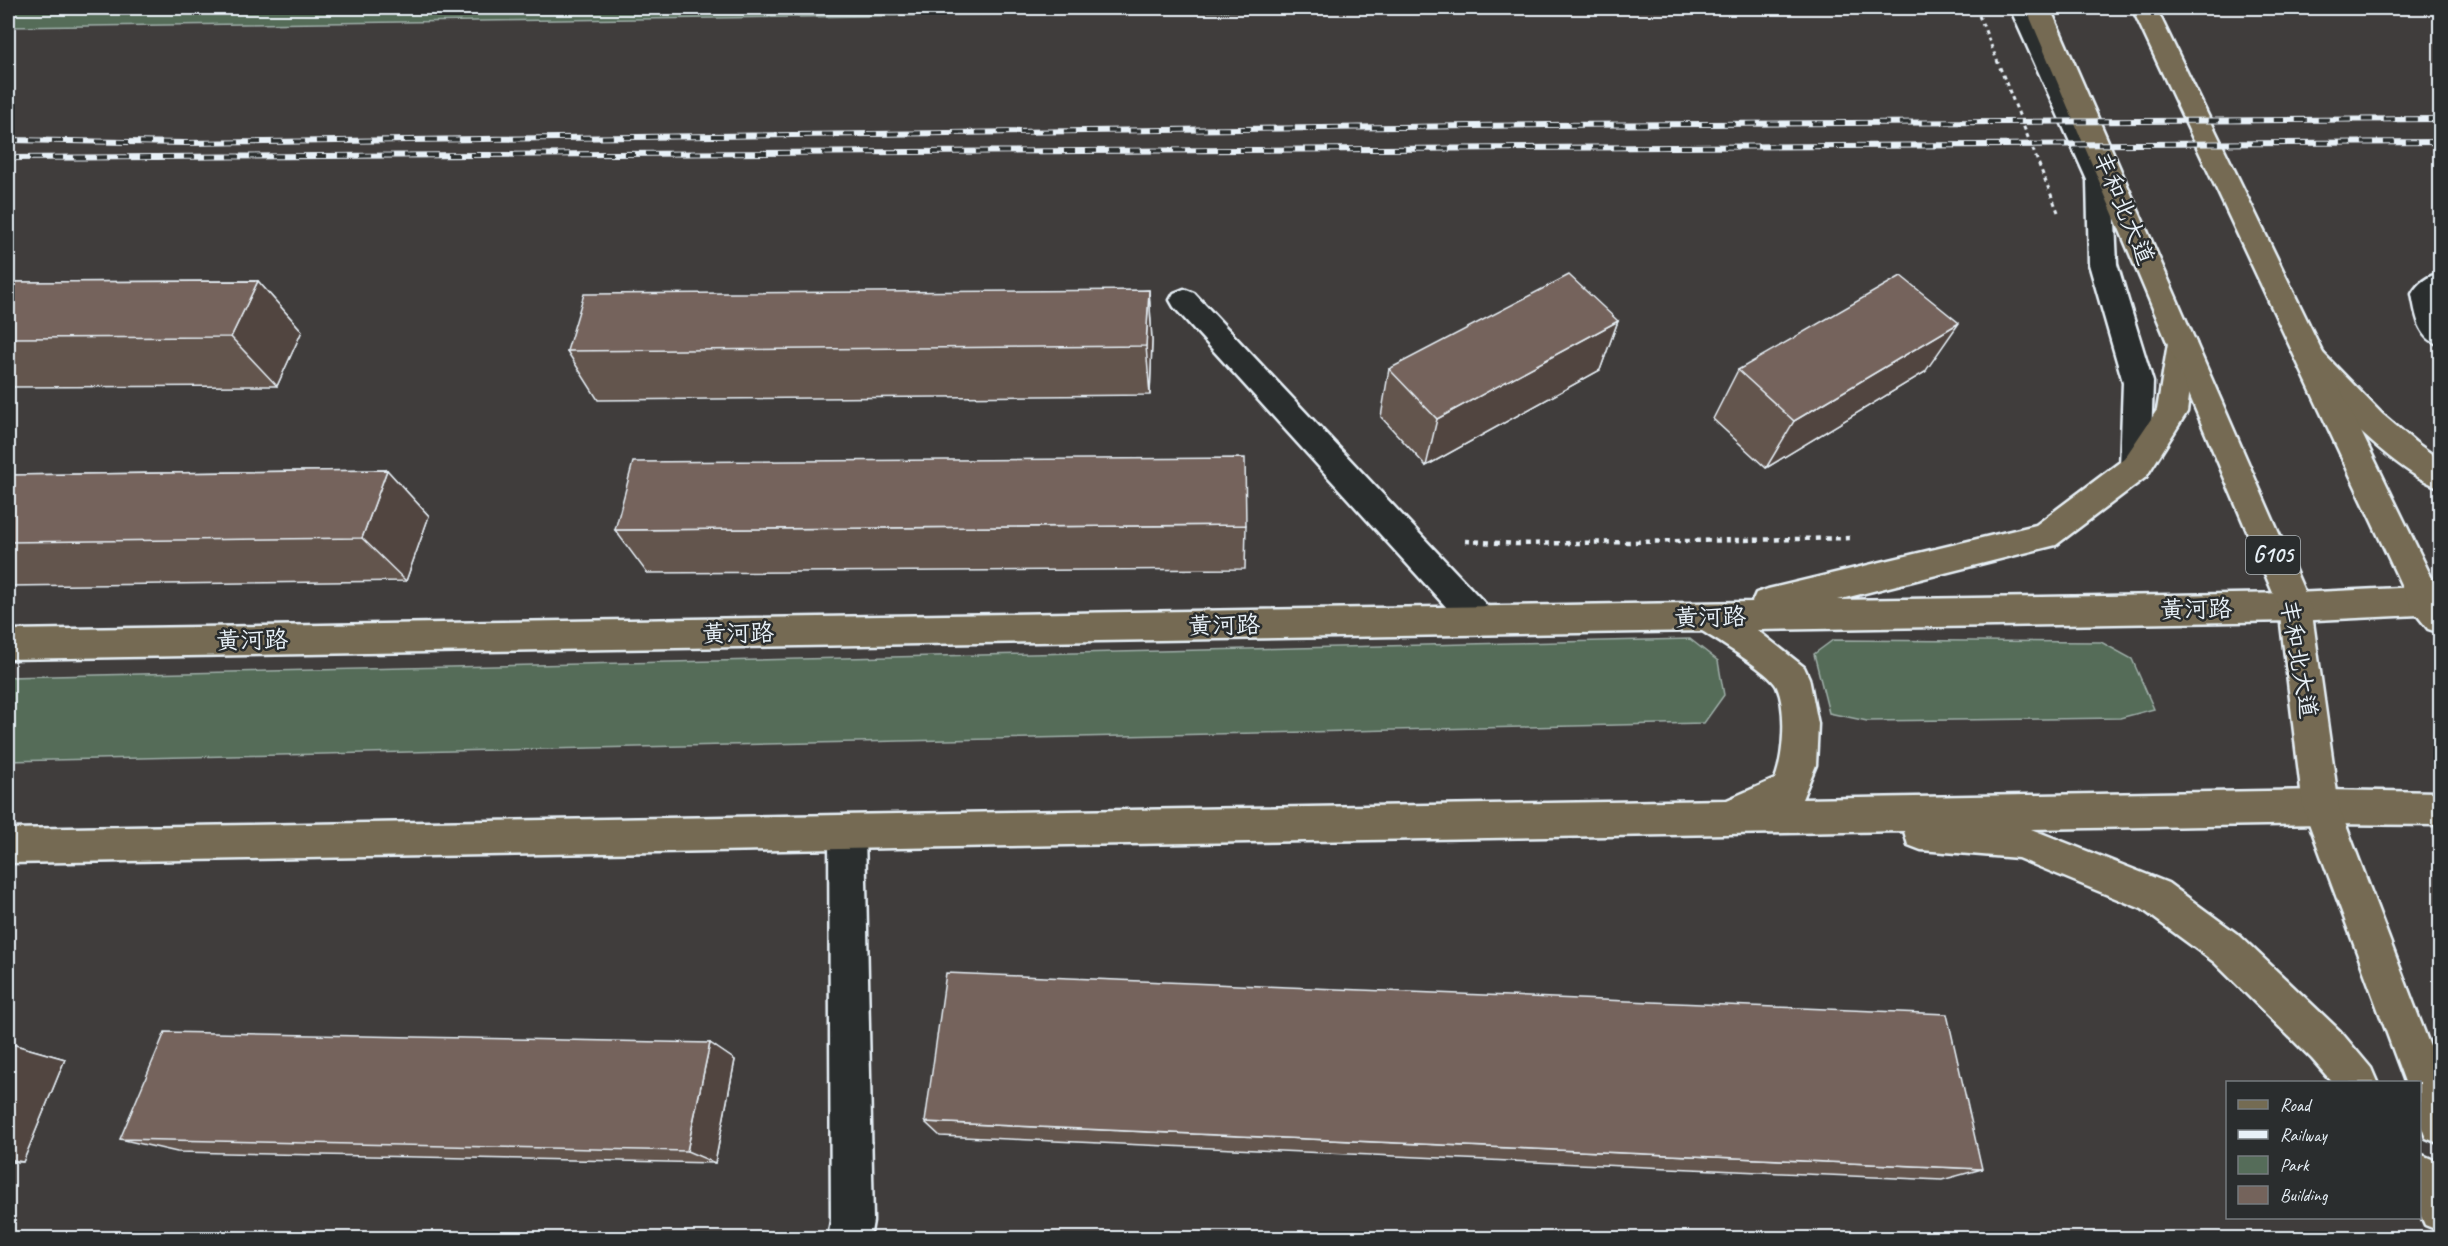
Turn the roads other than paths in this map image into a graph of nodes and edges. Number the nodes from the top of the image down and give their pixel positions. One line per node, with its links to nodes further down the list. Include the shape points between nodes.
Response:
1 (2022, 8): 9 (street, via 2100,180 2103,264 2138,382)
2 (2038, 8): 7 (main road, 丰和北大道 / G105)
3 (2144, 8): 8 (main road)
4 (2440, 283): 6 (street, via 2426,294 2433,324)
5 (1184, 300): 14 (street)
6 (2440, 334)
7 (2182, 343): 9 (main road, via 2172,412); 12 (main road, 丰和北大道 / G105)
8 (2310, 357): 10 (main road, via 2370,423); 11 (main road)
9 (2135, 468): 13 (main road, via 2045,536)
10 (2440, 475)
11 (2435, 606): 12 (main road, 黄河路)
12 (2295, 607): 13 (main road, 黄河路); 16 (main road, 丰和北大道 / G105)
13 (1708, 617): 14 (main road, 黄河路); 18 (main road, via 1756,647 1792,678 1801,724 1798,765 1788,790)
14 (1480, 621): 15 (main road, 黄河路)
15 (8, 644)
16 (2321, 807): 17 (main road); 18 (main road); 22 (main road, 丰和北大道 / G105)
17 (2440, 808)
18 (1727, 817): 19 (main road); 21 (main road, via 2019,841 2155,896 2227,949 2326,1045)
19 (847, 832): 20 (main road); 25 (street, via 852,1221)
20 (8, 846)
21 (2355, 1081)
22 (2440, 1124)
23 (2421, 1176): 24 (main road)
24 (2440, 1210)
25 (849, 1239)

